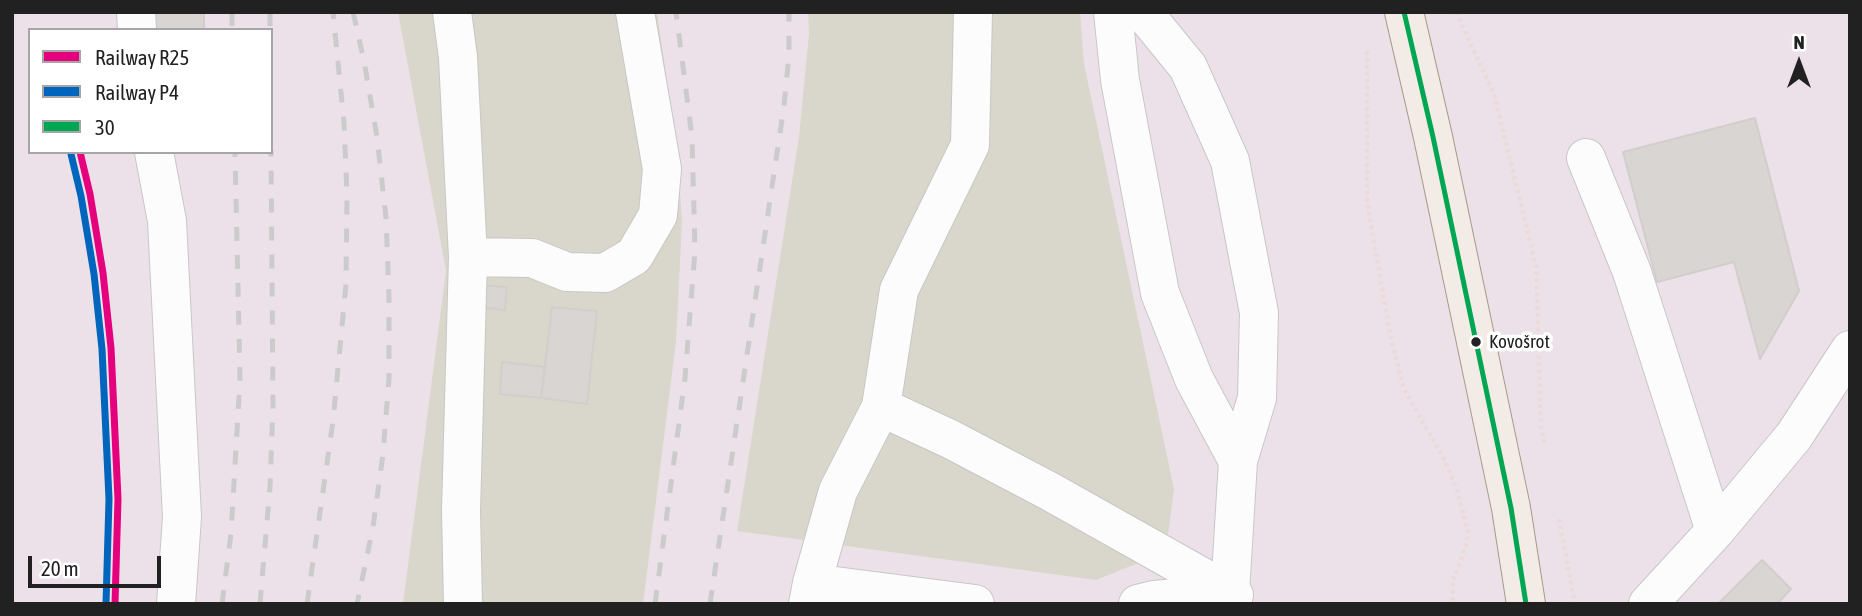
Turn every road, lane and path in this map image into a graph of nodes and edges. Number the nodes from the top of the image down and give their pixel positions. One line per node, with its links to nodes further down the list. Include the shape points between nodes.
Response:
1 (452, 12): 11 (lane)
2 (635, 12): 11 (lane, via 662,169 658,215 634,256 605,273 567,272 532,258)
3 (973, 12): 13 (lane, via 970,145 898,290)
4 (1113, 12): 15 (lane, via 1120,80 1160,293 1194,379)
5 (1143, 12): 15 (lane, via 1188,67 1230,161 1259,313 1257,398)
6 (1404, 12): 25 (main road, via 1511,508)
7 (1456, 12): 14 (path, via 1494,94 1536,266 1541,428)
8 (1367, 47): 24 (path, via 1367,202 1391,339 1404,389 1445,461 1468,531 1453,580)
9 (154, 154): 20 (lane, via 167,221 182,517)
10 (1586, 158): 17 (lane, via 1632,272)
11 (468, 257): 21 (lane)
12 (1850, 350): 17 (lane, via 1794,436)
13 (881, 407): 18 (lane, via 838,491); 19 (lane, via 1049,491)
14 (1546, 451)
15 (1238, 461): 19 (lane)
16 (1558, 511): 26 (path)
17 (1715, 531): 27 (lane)
18 (810, 593): 22 (lane)
19 (1237, 600): 23 (lane)
20 (176, 604)
21 (463, 604)
22 (975, 604)
23 (1138, 604)
24 (1453, 604)
25 (1526, 604)
26 (1575, 604)
27 (1648, 604)

